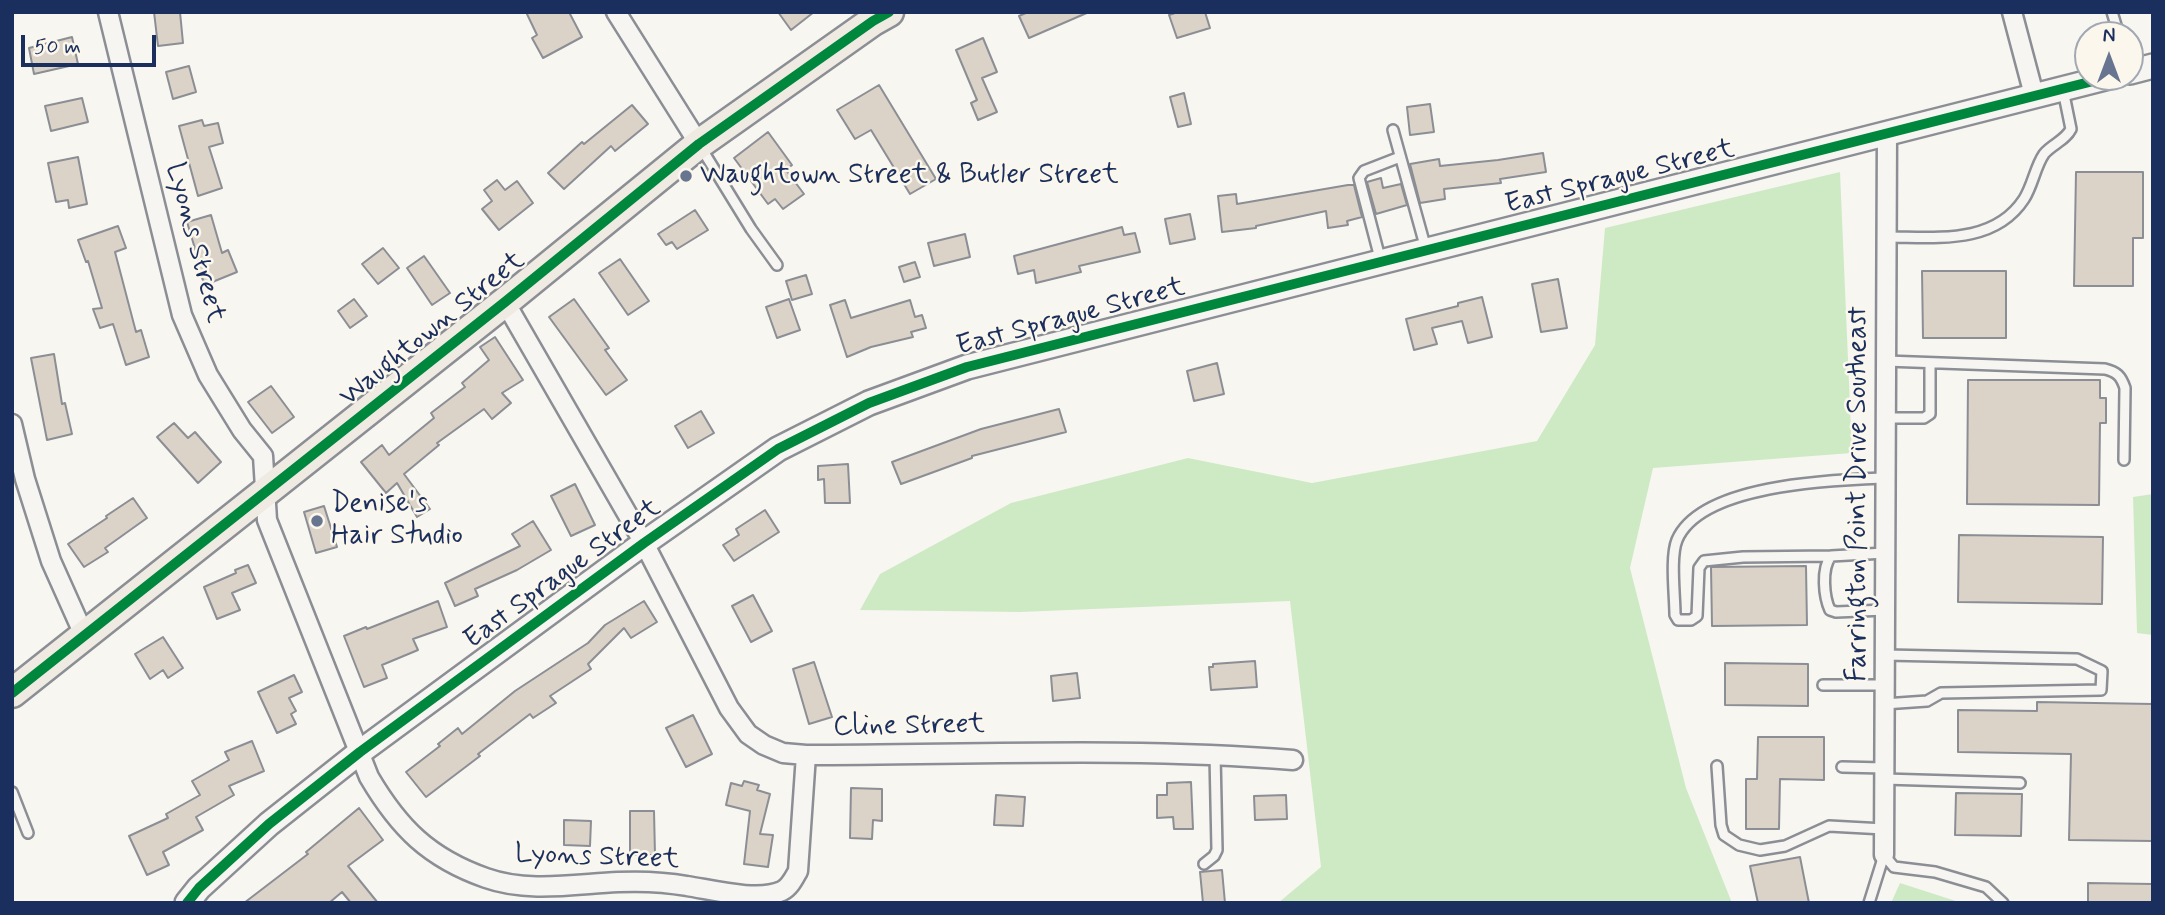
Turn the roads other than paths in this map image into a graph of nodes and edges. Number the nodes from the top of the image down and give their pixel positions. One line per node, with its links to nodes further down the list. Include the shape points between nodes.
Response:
1 (108, 12): 23 (street, Lyons Street, via 182,315 208,375 262,456)
2 (616, 12): 10 (street)
3 (889, 12): 10 (main road, Waughtown Street)
4 (2012, 12): 7 (street)
5 (2074, 85): 6 (street, East Sprague Street)
6 (2062, 88): 7 (street, East Sprague Street); 12 (lane, via 2071,129 2047,151 2025,198 2001,224 1979,233)
7 (2034, 95): 9 (street, East Sprague Street)
8 (1394, 130): 11 (lane)
9 (1887, 133): 12 (street, Farrington Point Drive Southeast); 13 (street, East Sprague Street)
10 (699, 144): 15 (lane); 16 (main road, Waughtown Street)
11 (1400, 157): 13 (lane); 14 (lane, via 1364,171 1360,178)
12 (1887, 237): 17 (street, Farrington Point Drive Southeast)
13 (1427, 250): 14 (street, East Sprague Street)
14 (1381, 262): 24 (street, East Sprague Street, via 967,367 869,403 778,449)
15 (777, 265)
16 (505, 302): 23 (main road, Waughtown Street); 24 (street, Cline Street)
17 (1886, 361): 18 (lane); 19 (street, Farrington Point Drive Southeast)
18 (1930, 363): 19 (lane, via 1930,414); 21 (lane, via 2116,372 2125,388)
19 (1886, 418): 22 (street, Farrington Point Drive Southeast)
20 (12, 425): 28 (street, via 51,561)
21 (2124, 460)
22 (1885, 478): 25 (street, Farrington Point Drive Southeast); 26 (lane, via 1764,490 1711,507 1686,527 1677,541 1675,615 1678,620 1697,616 1699,568 1704,561)
23 (265, 492): 28 (main road, Waughtown Street); 34 (street, Lyons Street, via 267,520)
24 (644, 543): 34 (street, East Sprague Street); 36 (street, Cline Street, via 729,708 748,734 783,753)
25 (1885, 553): 26 (lane); 27 (street, Farrington Point Drive Southeast)
26 (1831, 556): 27 (lane, via 1826,568 1829,610)
27 (1885, 610): 29 (street, Farrington Point Drive Southeast)
28 (85, 637): 32 (main road, Waughtown Street)
29 (1885, 655): 31 (street, Farrington Point Drive Southeast); 33 (lane, via 2077,659 2102,671 2103,684 2101,690 1941,693 1927,701)
30 (1823, 685): 31 (lane)
31 (1884, 685): 33 (street, Farrington Point Drive Southeast)
32 (12, 694)
33 (1884, 704): 40 (street, Farrington Point Drive Southeast)
34 (360, 752): 36 (street, Lyons Street, via 369,777 401,825 436,855 488,878 536,887 670,883 753,895 781,891 798,871); 47 (street, East Sprague Street, via 269,824)
35 (1215, 754): 36 (street, Cline Street); 37 (street, Cline Street); 46 (lane, via 1217,850)
36 (806, 755)
37 (1293, 760)
38 (1717, 766): 43 (lane, via 1721,825 1724,835 1739,845 1760,850 1785,846 1829,827)
39 (1842, 767): 40 (lane)
40 (1884, 773): 41 (lane); 43 (street, Farrington Point Drive Southeast)
41 (2020, 783)
42 (12, 792): 44 (lane)
43 (1884, 830): 45 (street, Farrington Point Drive Southeast)
44 (27, 833)
45 (1884, 855): 48 (lane); 49 (lane, via 1895,867 1935,872 1986,887)
46 (1204, 864)
47 (187, 903)
48 (1869, 903)
49 (2003, 903)

